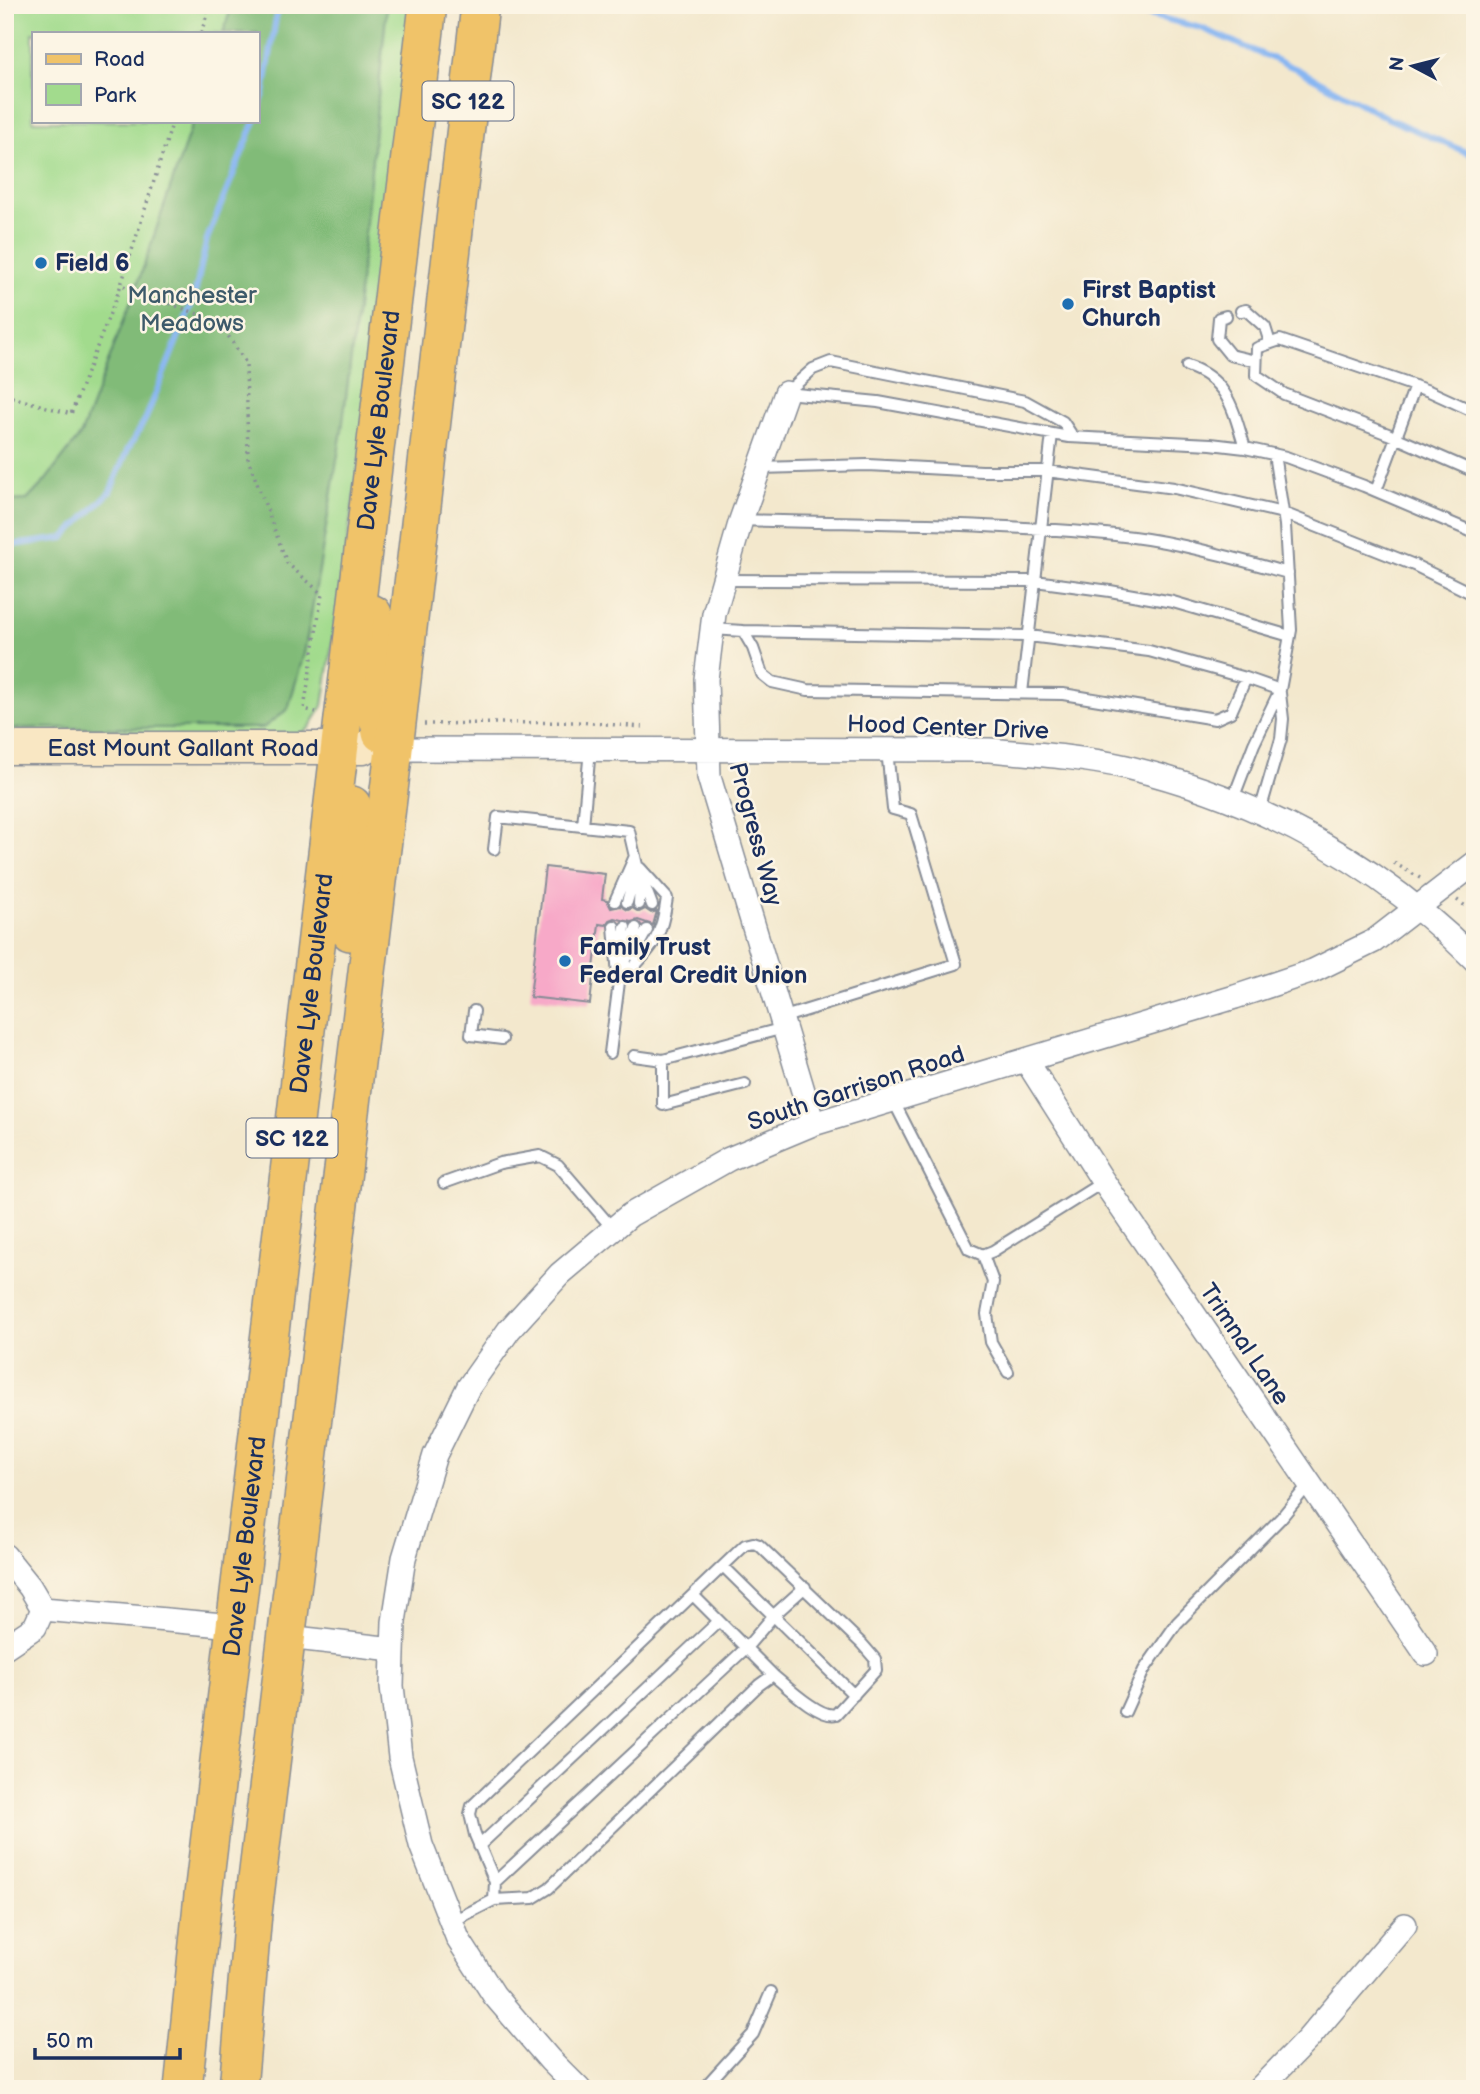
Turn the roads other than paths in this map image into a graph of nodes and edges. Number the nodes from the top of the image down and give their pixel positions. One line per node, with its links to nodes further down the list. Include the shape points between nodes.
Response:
1 (428, 5): 20 (main road, Dave Lyle Boulevard / SC 122)
2 (480, 5): 36 (main road, Dave Lyle Boulevard / SC 122)
3 (1241, 311): 5 (lane, via 1246,310 1265,327)
4 (1226, 316): 6 (lane, via 1219,318 1217,339 1230,355)
5 (1270, 343): 6 (lane, via 1256,348); 8 (lane, via 1280,340)
6 (1256, 361): 13 (lane, via 1256,374 1284,394)
7 (1187, 366): 14 (lane, via 1207,373 1228,397)
8 (1410, 384): 10 (lane); 13 (lane)
9 (786, 393): 11 (lane, via 878,402); 12 (lane, via 813,369 831,362 1025,401 1063,422); 16 (street, Progress Way)
10 (1475, 412)
11 (1052, 434): 12 (lane); 17 (lane)
12 (1073, 437): 14 (lane)
13 (1394, 437): 18 (lane); 19 (lane)
14 (1245, 448): 15 (lane)
15 (1274, 454): 19 (lane); 21 (lane)
16 (760, 468): 17 (lane, via 868,465); 22 (street, Progress Way)
17 (1048, 471): 21 (lane, via 1174,488); 23 (lane)
18 (1475, 472)
19 (1376, 491): 24 (lane)
20 (369, 494): 36 (main road, Dave Lyle Boulevard / SC 122); 36 (main road, via 379,730)
21 (1283, 513): 25 (lane); 28 (lane, via 1414,565)
22 (741, 520): 23 (lane); 26 (street, Progress Way)
23 (1041, 529): 25 (lane, via 1136,538); 27 (lane)
24 (1475, 533)
25 (1288, 573): 32 (lane)
26 (724, 580): 27 (lane); 29 (street, Progress Way)
27 (1035, 581): 31 (lane); 32 (lane, via 1172,602)
28 (1475, 595)
29 (712, 629): 30 (lane); 39 (street, Progress Way, via 706,678)
30 (743, 631): 31 (lane); 35 (lane, via 762,674 772,682 808,690)
31 (1028, 636): 33 (lane, via 1149,651); 35 (lane)
32 (1290, 636): 34 (lane)
33 (1246, 678): 34 (lane); 35 (lane, via 1231,712 1215,719 1063,694)
34 (1280, 690): 41 (lane); 42 (lane, via 1281,738)
35 (1022, 693)
36 (359, 741): 37 (street, East Mount Gallant Road); 38 (street, Hood Center Drive); 64 (main road, Dave Lyle Boulevard / SC 122); 64 (main road, via 346,754 353,773); 78 (main road, Dave Lyle Boulevard / SC 122)
37 (5, 748)
38 (590, 749): 39 (street, Hood Center Drive); 43 (lane)
39 (708, 749): 40 (street, Hood Center Drive); 55 (street, Progress Way, via 709,777)
40 (887, 750): 41 (street, Hood Center Drive, via 989,750 1057,756 1124,767); 55 (lane, via 893,809 911,814 956,964)
41 (1233, 799): 42 (street, Hood Center Drive)
42 (1260, 811): 51 (street, Hood Center Drive, via 1335,850)
43 (583, 826): 44 (lane, via 498,817); 45 (lane, via 629,831)
44 (494, 849)
45 (636, 861): 47 (lane); 48 (lane); 49 (lane); 50 (lane); 53 (lane, via 667,898 656,944)
46 (1475, 863): 51 (street, South Garrison Road)
47 (615, 901)
48 (627, 902)
49 (639, 904)
50 (652, 905)
51 (1418, 908): 52 (street, Hood Center Drive); 60 (street, South Garrison Road, via 1374,941 1313,971)
52 (1475, 960)
53 (618, 982): 53 (lane, via 631,928); 57 (lane)
54 (474, 1012): 56 (lane, via 471,1035)
55 (783, 1023): 59 (lane); 63 (street, Progress Way)
56 (502, 1039)
57 (610, 1053)
58 (634, 1056): 59 (lane)
59 (663, 1060): 61 (lane, via 663,1105)
60 (1026, 1060): 62 (street, South Garrison Road); 65 (street, Trimnal Lane)
61 (745, 1084)
62 (893, 1100): 63 (street, South Garrison Road); 68 (lane, via 969,1249)
63 (813, 1124): 67 (street, South Garrison Road, via 729,1159 630,1214)
64 (346, 1136): 79 (main road, Dave Lyle Boulevard / SC 122)
65 (1103, 1182): 68 (lane); 70 (street, Trimnal Lane)
66 (444, 1183): 67 (lane, via 500,1163 540,1156 558,1165)
67 (613, 1229): 82 (street, South Garrison Road, via 560,1274 509,1330 468,1388 435,1455 413,1525 404,1558)
68 (983, 1255): 69 (lane, via 993,1283 987,1314 990,1342)
69 (1008, 1372)
70 (1309, 1485): 83 (street, Trimnal Lane); 86 (lane, via 1177,1623 1144,1670)
71 (5, 1556): 75 (street)
72 (724, 1567): 73 (lane, via 745,1545 753,1543); 74 (lane); 76 (lane)
73 (805, 1587): 76 (lane); 85 (lane, via 875,1660 876,1670)
74 (693, 1595): 77 (lane); 87 (lane, via 472,1806)
75 (43, 1609): 78 (street); 80 (street, via 35,1627)
76 (775, 1615): 81 (lane); 85 (lane)
77 (719, 1621): 81 (lane); 87 (lane)
78 (234, 1626): 93 (main road, Dave Lyle Boulevard / SC 122)
79 (287, 1637): 82 (street); 94 (main road, Dave Lyle Boulevard / SC 122, via 253,1913)
80 (5, 1647)
81 (746, 1648): 84 (lane); 88 (lane)
82 (393, 1649): 90 (street, South Garrison Road, via 391,1686 400,1757 421,1845)
83 (1426, 1654)
84 (773, 1675): 85 (lane, via 831,1716); 89 (lane, via 549,1888 533,1898)
85 (854, 1695)
86 (1125, 1712)
87 (479, 1846): 88 (lane)
88 (495, 1882): 89 (lane)
89 (494, 1900): 90 (lane)
90 (452, 1922): 95 (street, South Garrison Road, via 494,1995)
91 (1405, 1925): 97 (street)
92 (771, 1992): 96 (lane, via 753,2034)
93 (183, 2089)
94 (238, 2089)
95 (579, 2089)
96 (703, 2089)
97 (1259, 2089)

